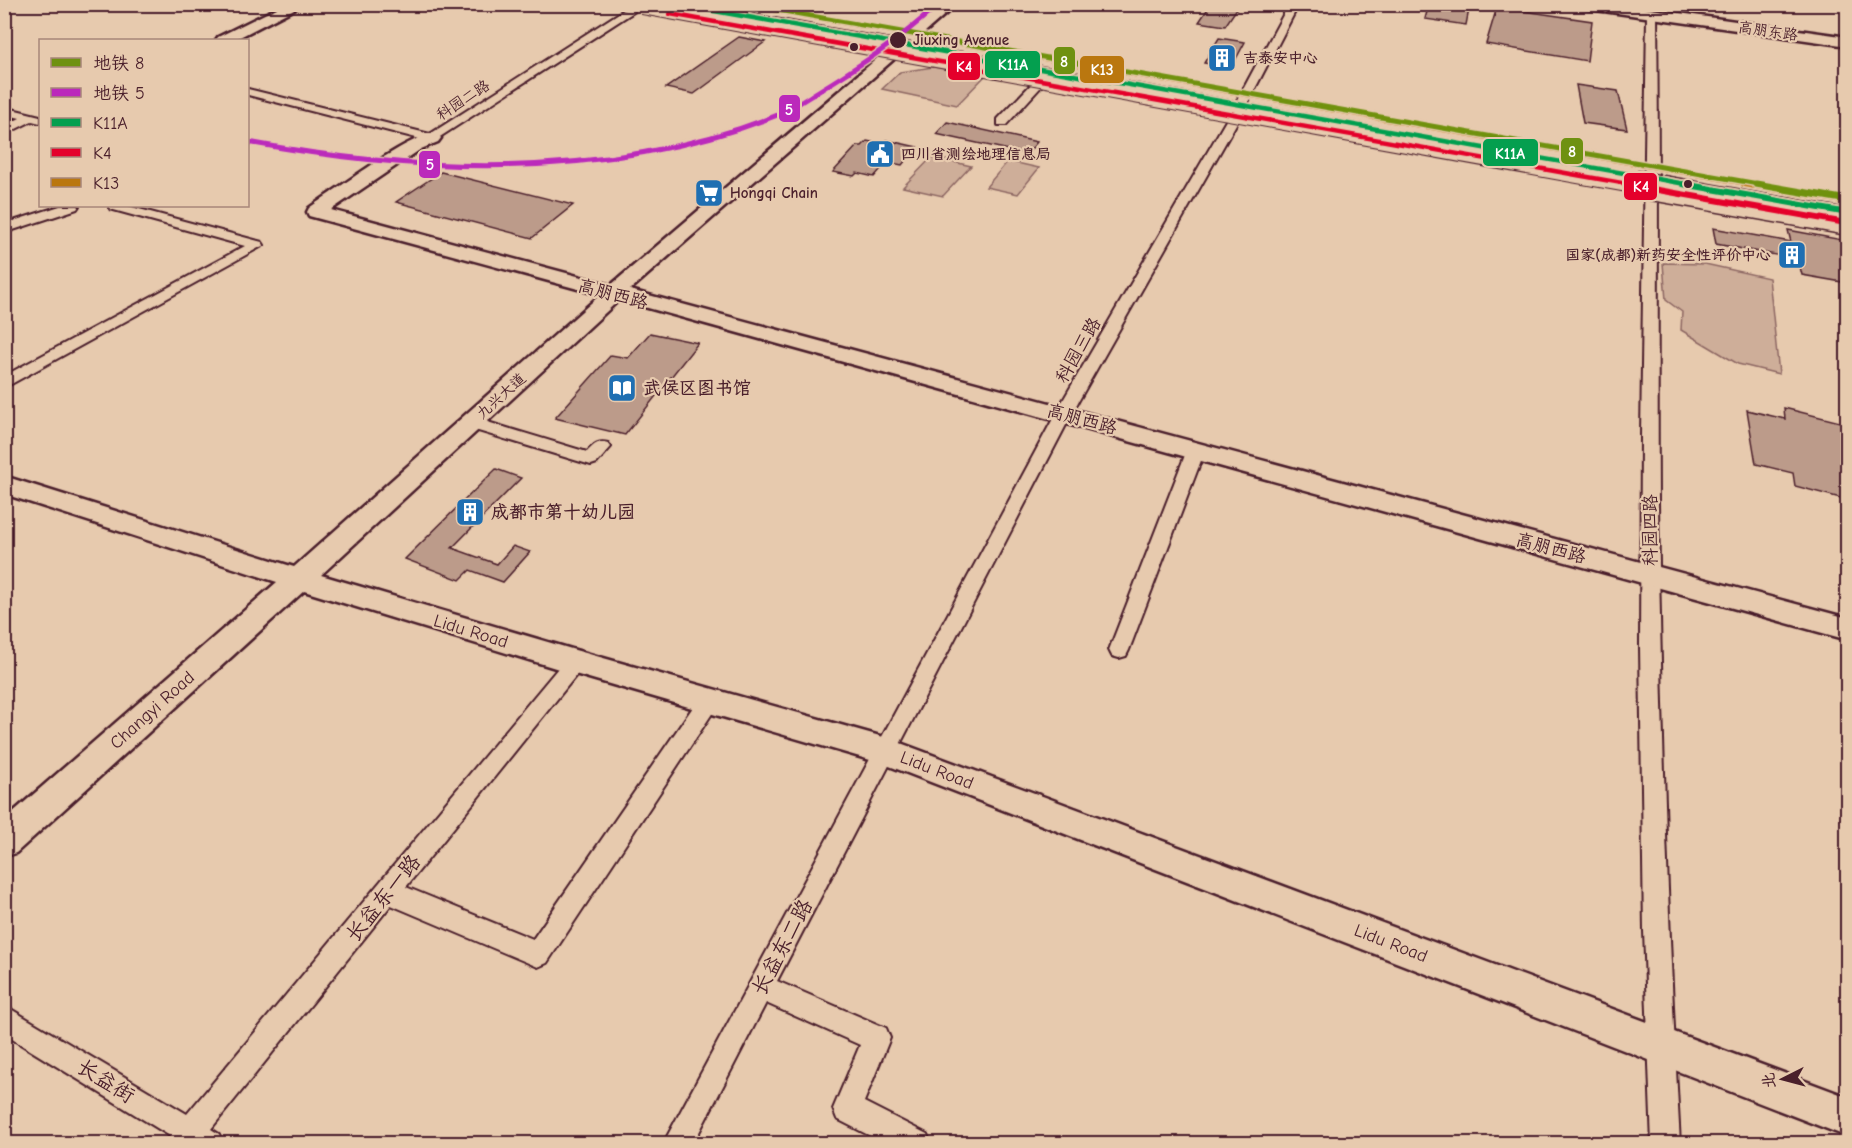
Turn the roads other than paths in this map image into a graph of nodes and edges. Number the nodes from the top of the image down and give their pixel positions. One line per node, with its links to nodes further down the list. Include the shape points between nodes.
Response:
1 (297, 4): 9 (street)
2 (641, 4): 11 (highway, bridge); 21 (street, 科园二路)
3 (657, 4): 12 (street)
4 (689, 4): 12 (street)
5 (950, 4): 12 (street, 九兴大道)
6 (1294, 4): 16 (street, 科园三路)
7 (1582, 4): 8 (street, 高朋东路)
8 (1652, 15): 10 (street, 高朋东路); 22 (street, 科园四路)
9 (225, 39)
10 (1848, 42)
11 (860, 45): 15 (highway, bridge); 26 (highway, bridge)
12 (901, 45): 13 (street); 16 (street); 28 (street, 九兴大道)
13 (1046, 75): 16 (street); 19 (street)
14 (249, 92): 21 (street, 科园二路)
15 (1114, 93)
16 (1239, 107): 22 (street); 30 (street, 科园三路)
17 (4, 110): 18 (street)
18 (36, 119): 20 (street)
19 (1002, 122)
20 (4, 131)
21 (432, 138): 28 (street, 高朋西路, via 427,147 329,210)
22 (1653, 183): 25 (street); 26 (street); 35 (street, 科园四路)
23 (69, 207): 27 (street)
24 (119, 207): 29 (street, via 257,245)
25 (1848, 213)
26 (1848, 222)
27 (4, 229)
28 (619, 288): 30 (street, 高朋西路); 31 (street, 九兴大道)
29 (4, 383)
30 (1067, 408): 33 (street, 高朋西路); 35 (street, 高朋西路); 42 (street, 科园三路)
31 (471, 423): 32 (street, via 552,440 591,459); 36 (street, 九兴大道)
32 (602, 447)
33 (1196, 450): 35 (street, 高朋西路); 39 (street)
34 (4, 485): 36 (street, Lidu Road)
35 (1650, 568): 37 (street, 高朋西路); 38 (street, 高朋西路); 47 (street, 科园四路)
36 (299, 579): 40 (street, Lidu Road); 43 (street, Changyi Road)
37 (1848, 614)
38 (1848, 629)
39 (1119, 650)
40 (574, 662): 41 (street, Lidu Road); 44 (street, 长益东一路)
41 (710, 700): 42 (street, Lidu Road); 44 (street, via 538,954)
42 (887, 751): 45 (street, 长益东二路); 47 (street, Lidu Road)
43 (4, 842)
44 (388, 892): 49 (street, 长益东一路)
45 (760, 987): 50 (street, 长益东二路); 51 (street, via 876,1038 846,1109)
46 (4, 1018): 49 (street, 长益街)
47 (1661, 1045): 48 (street, Lidu Road); 52 (street, 科园四路)
48 (1848, 1117)
49 (193, 1140)
50 (677, 1143)
51 (917, 1143)
52 (1666, 1143)

